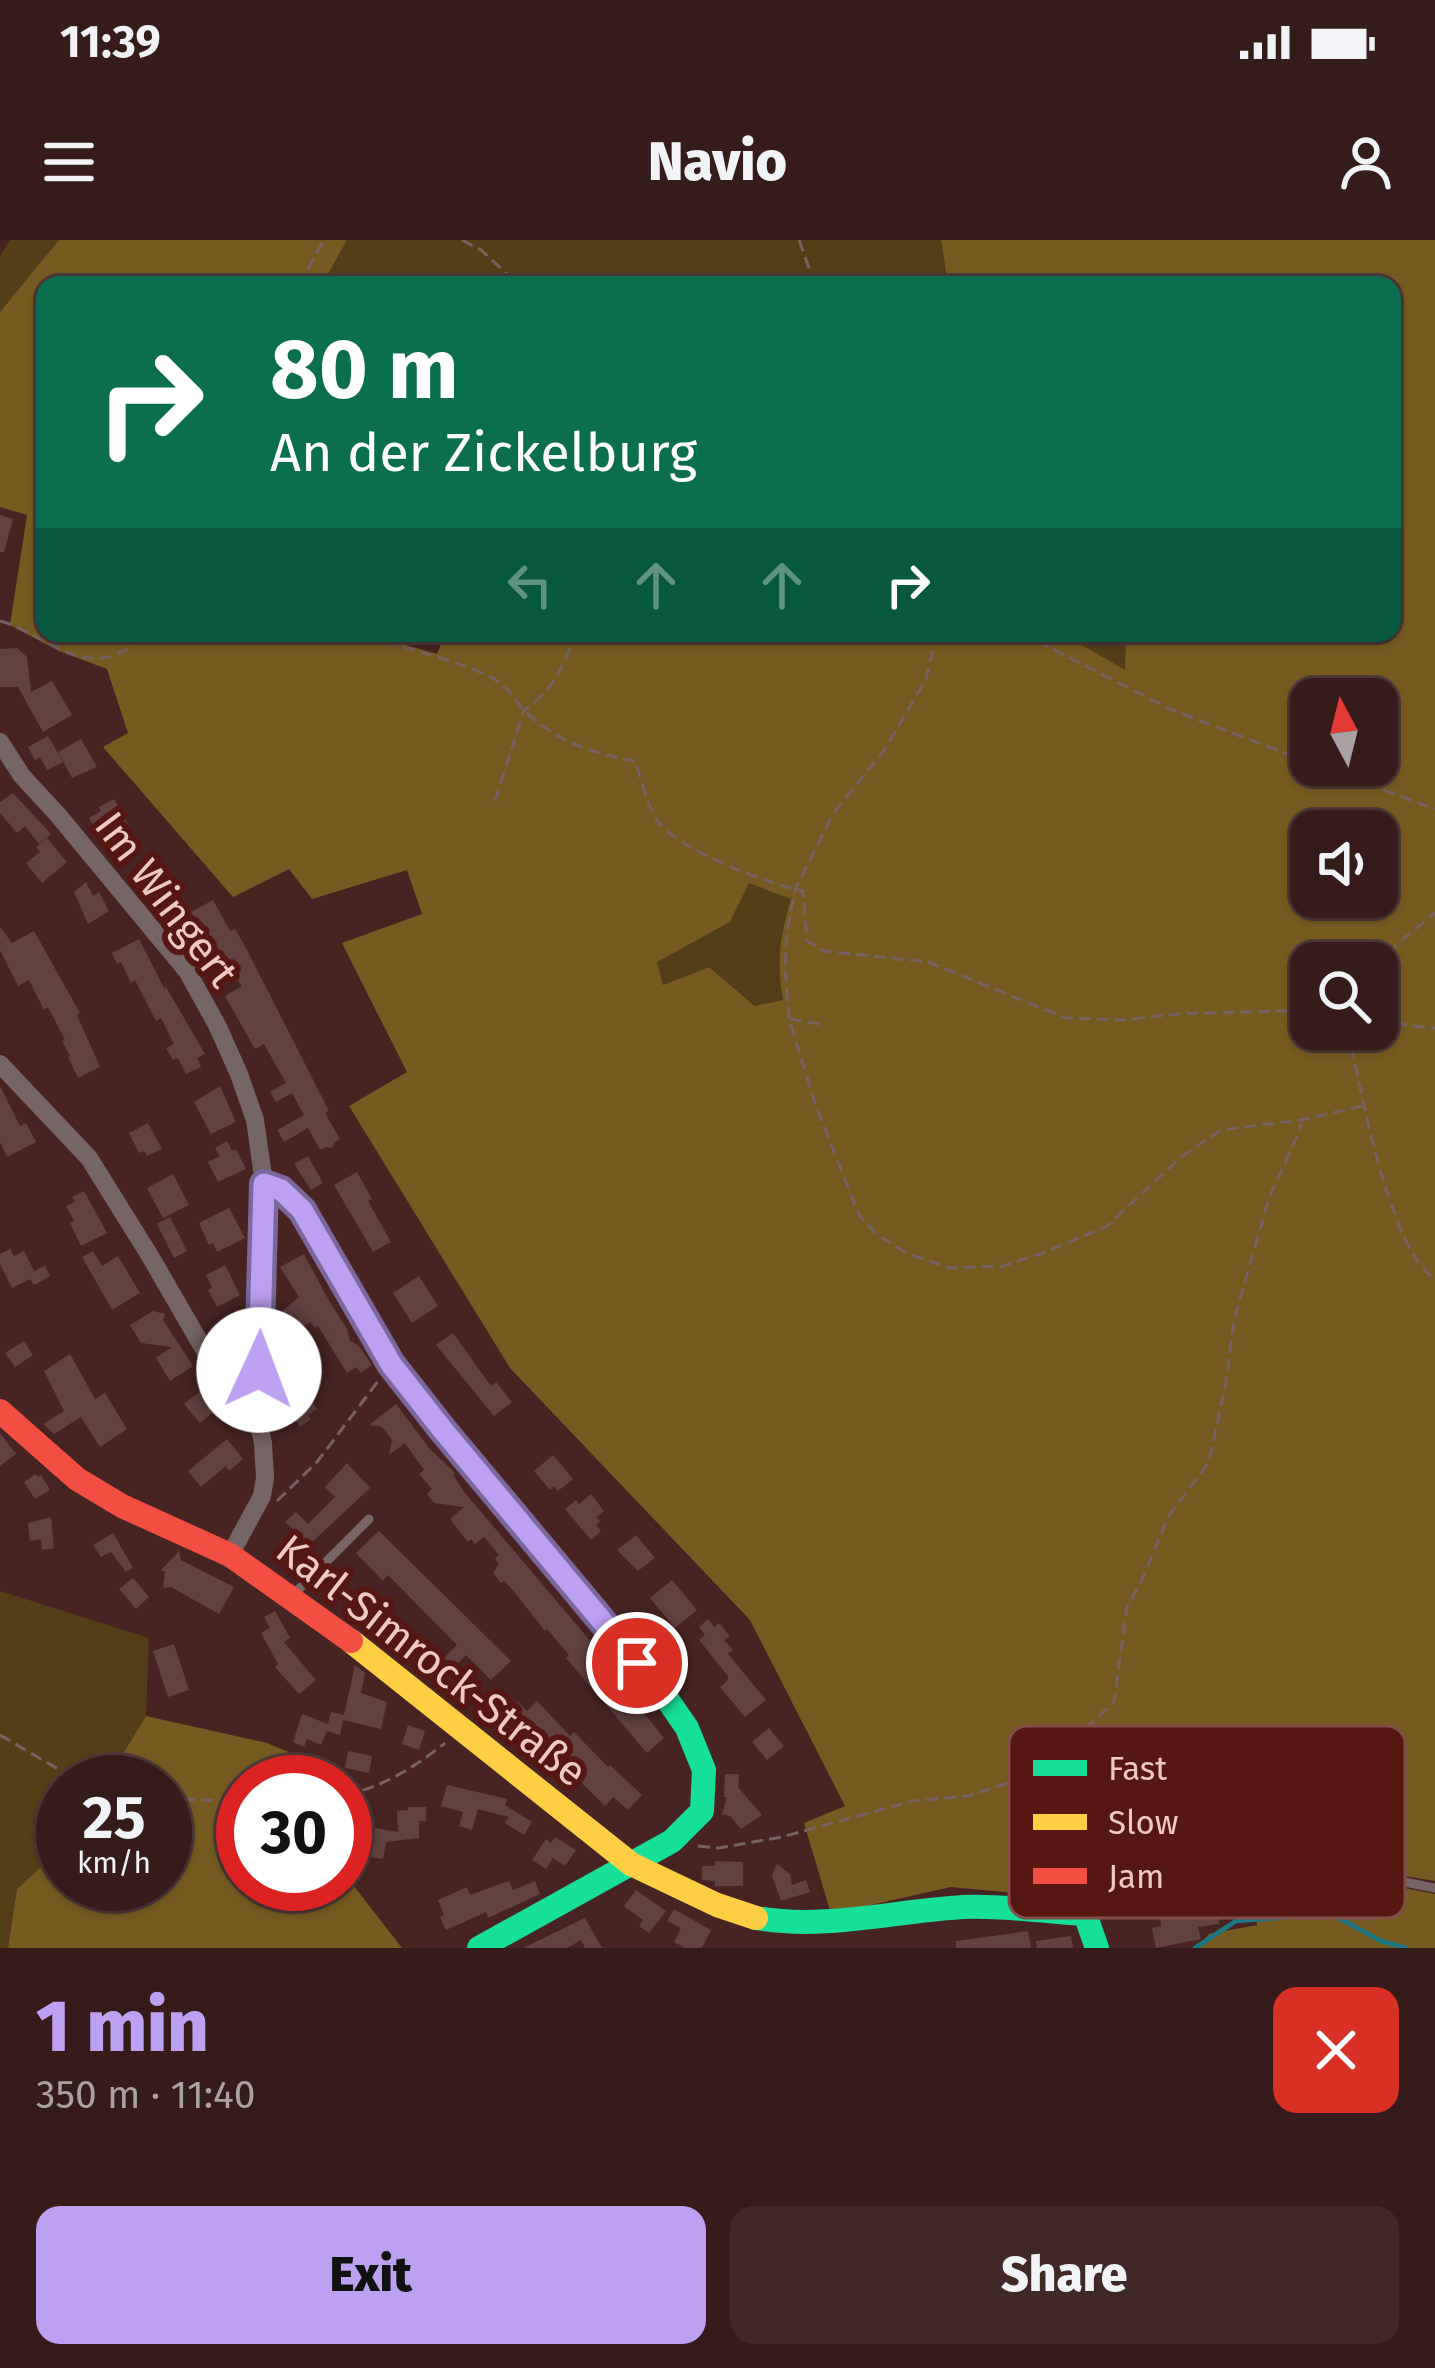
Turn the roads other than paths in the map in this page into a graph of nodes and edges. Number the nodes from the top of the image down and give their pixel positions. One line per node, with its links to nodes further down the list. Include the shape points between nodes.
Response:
1 (0, 742): 3 (street, Im Wingert, via 187,971 239,1074)
2 (0, 1064): 4 (street, via 88,1157 213,1366)
3 (264, 1184): 4 (street, Im Wingert, via 259,1370); 9 (street, via 302,1210 391,1364 687,1728 704,1770 702,1810 672,1841)
4 (250, 1399): 7 (street, via 266,1478)
5 (0, 1411): 7 (street, Karl-Simrock-Straße, via 77,1479)
6 (369, 1520): 8 (lane)
7 (230, 1556): 8 (street, Karl-Simrock-Straße)
8 (291, 1597): 9 (street, Karl-Simrock-Straße)
9 (631, 1864): 12 (street, Karl-Simrock-Straße, via 760,1919); 14 (street)
10 (1405, 1882): 11 (lane)
11 (1435, 1888)
12 (1009, 1909)
13 (1086, 1918): 15 (street)
14 (479, 1948)
15 (1097, 1948)

